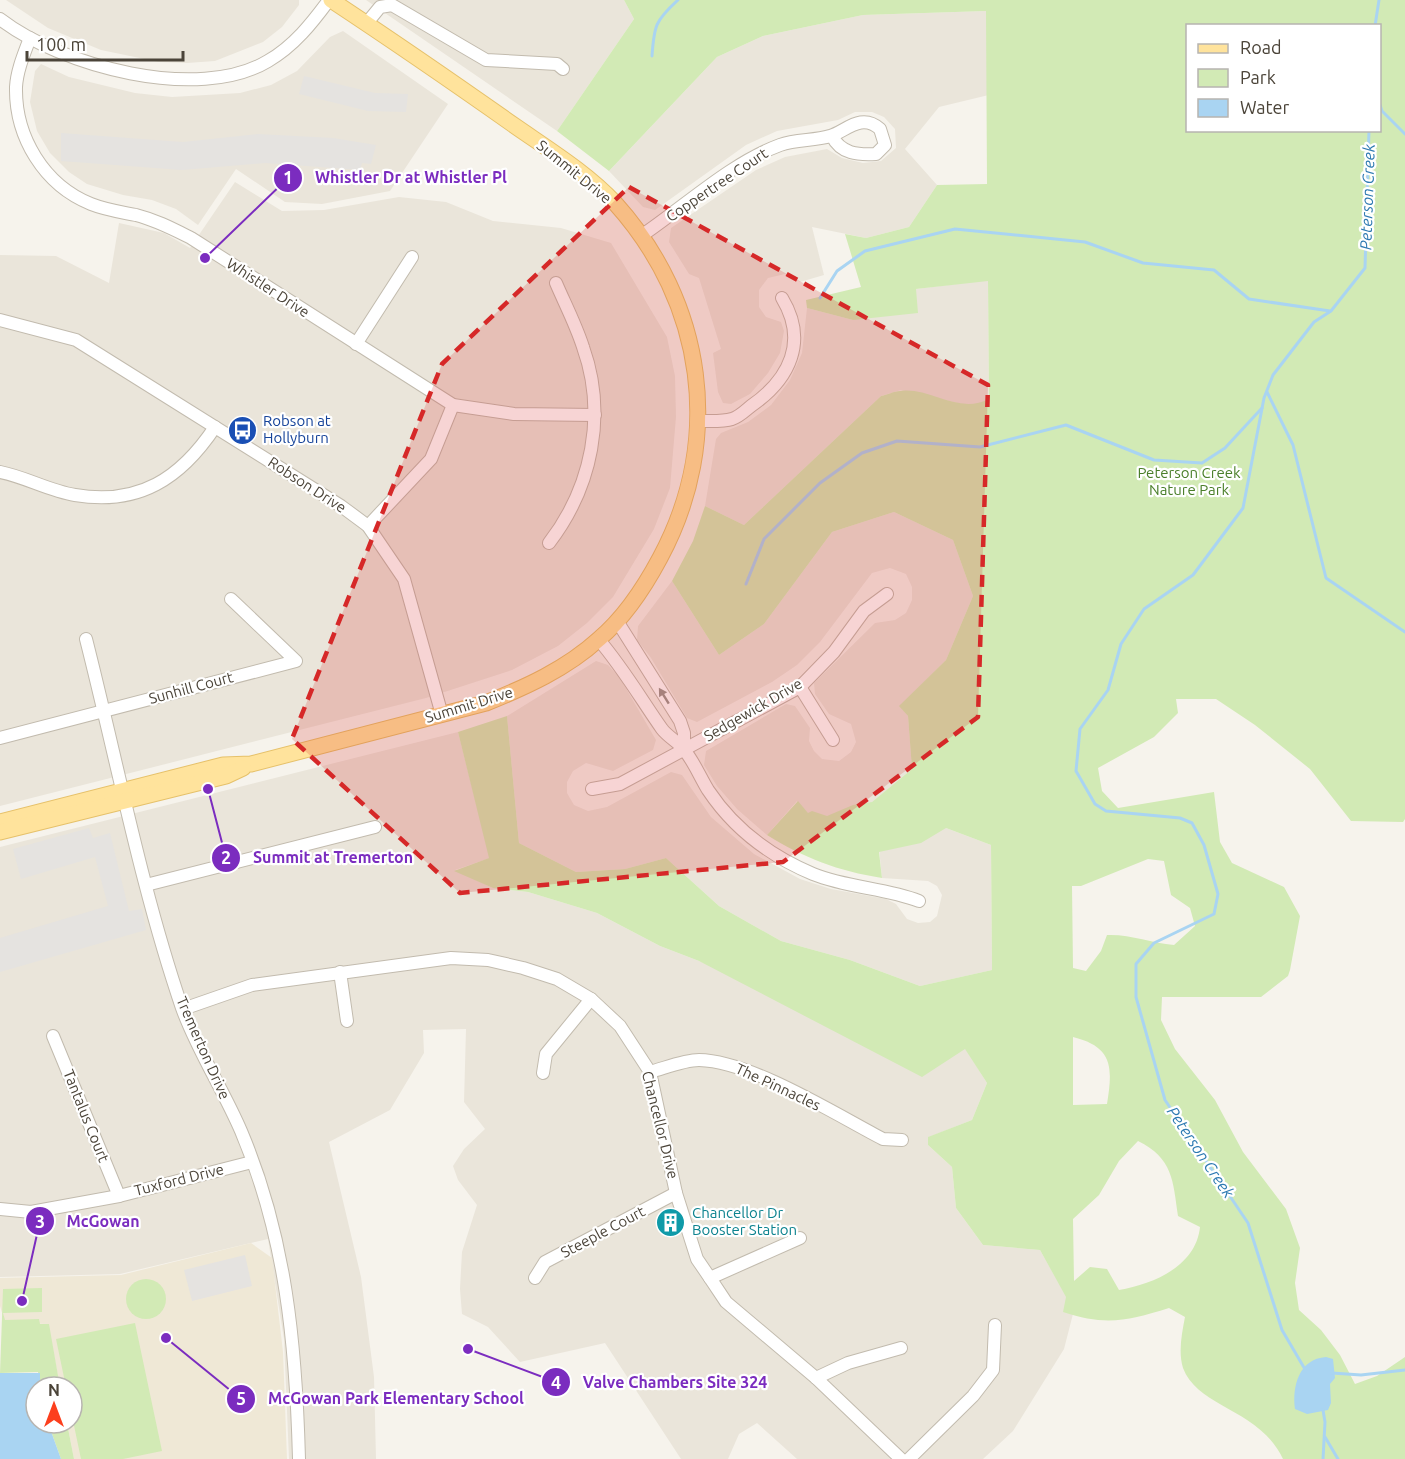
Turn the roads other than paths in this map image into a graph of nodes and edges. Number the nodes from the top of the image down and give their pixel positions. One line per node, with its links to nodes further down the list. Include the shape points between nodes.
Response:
1 (330, 0): 3 (main road, Summit Drive); 4 (street, via 304,33 268,62 233,75 152,77 75,58)
2 (0, 19): 4 (street)
3 (366, 24): 5 (street, via 380,7 392,6 486,60 557,64); 7 (main road, Summit Drive, via 562,159 614,202)
4 (30, 38): 12 (street, Whistler Drive, via 16,86 18,110 38,165 54,181 90,204 165,224 191,238)
5 (563, 69)
6 (832, 136): 7 (street, Coppertree Court, via 783,144 757,156)
7 (641, 236): 15 (main road, Summit Drive, via 662,269 687,328)
8 (412, 257): 12 (street)
9 (556, 283): 14 (street, via 583,347)
10 (782, 298): 15 (street, via 793,317 796,335 789,363 773,391 732,419)
11 (0, 320): 16 (street, Robson Drive, via 76,340)
12 (356, 344): 13 (street, Whistler Drive)
13 (453, 405): 14 (street, Whistler Drive, via 514,414); 18 (street, via 431,459)
14 (595, 415): 19 (street, via 591,457 584,480 566,520)
15 (699, 421): 22 (main road, Summit Drive, via 692,475 667,545 645,584)
16 (216, 427): 17 (street, via 197,454 167,480 123,497 76,496); 18 (street, Robson Drive)
17 (0, 472)
18 (368, 526): 27 (street, Robson Drive, via 404,579)
19 (549, 543)
20 (887, 594): 25 (street, Sedgewick Drive, via 864,611 834,652)
21 (231, 599): 26 (street, Sunhill Court, via 296,661)
22 (616, 621): 24 (main road, Summit Drive); 30 (street, one-way to 22, via 680,721)
23 (86, 639): 26 (street, Tremerton Drive)
24 (599, 639): 27 (main road, Summit Drive, via 563,666 522,688); 30 (street, via 672,741)
25 (800, 687): 29 (street); 30 (street, Sedgewick Drive)
26 (104, 711): 28 (street, Sunhill Court); 32 (street, Tremerton Drive)
27 (442, 715): 32 (main road, Summit Drive, via 250,764 223,765)
28 (0, 738)
29 (833, 740)
30 (684, 749): 31 (street, Sedgewick Drive, via 620,784); 37 (street, via 728,817 761,847 813,874)
31 (592, 789)
32 (125, 796): 33 (main road, Summit Drive); 35 (main road, Summit Drive); 36 (street, Tremerton Drive)
33 (0, 822)
34 (375, 827): 36 (street)
35 (0, 832)
36 (147, 885): 40 (street, Tremerton Drive)
37 (919, 901)
38 (340, 972): 39 (street, Chancellor Drive, via 451,958 488,960 557,979); 40 (street, Chancellor Drive, via 252,985); 41 (street)
39 (591, 999): 43 (street, Chancellor Drive, via 620,1026); 44 (street, via 546,1054)
40 (183, 1009): 46 (street, Tremerton Drive)
41 (347, 1022)
42 (53, 1036): 48 (street, Tantalus Court)
43 (650, 1072): 45 (street, The Pinnacles, via 697,1060 730,1064 760,1075 883,1139); 47 (street, Chancellor Drive)
44 (543, 1073)
45 (902, 1140)
46 (252, 1162): 48 (street, Tuxford Drive); 56 (street, Tremerton Drive, via 274,1222 285,1273 296,1368)
47 (676, 1193): 51 (street, Steeple Court, via 545,1262); 52 (street, Chancellor Drive, via 697,1259)
48 (119, 1196): 49 (street, Tuxford Drive, via 31,1212)
49 (0, 1209)
50 (800, 1238): 52 (street)
51 (535, 1278)
52 (710, 1278): 55 (street, Chancellor Drive, via 726,1302)
53 (995, 1325): 58 (street, via 993,1370 973,1396)
54 (901, 1348): 55 (street, via 848,1363)
55 (816, 1378): 57 (street, Chancellor Drive)
56 (299, 1459)
57 (901, 1459)
58 (909, 1459)

